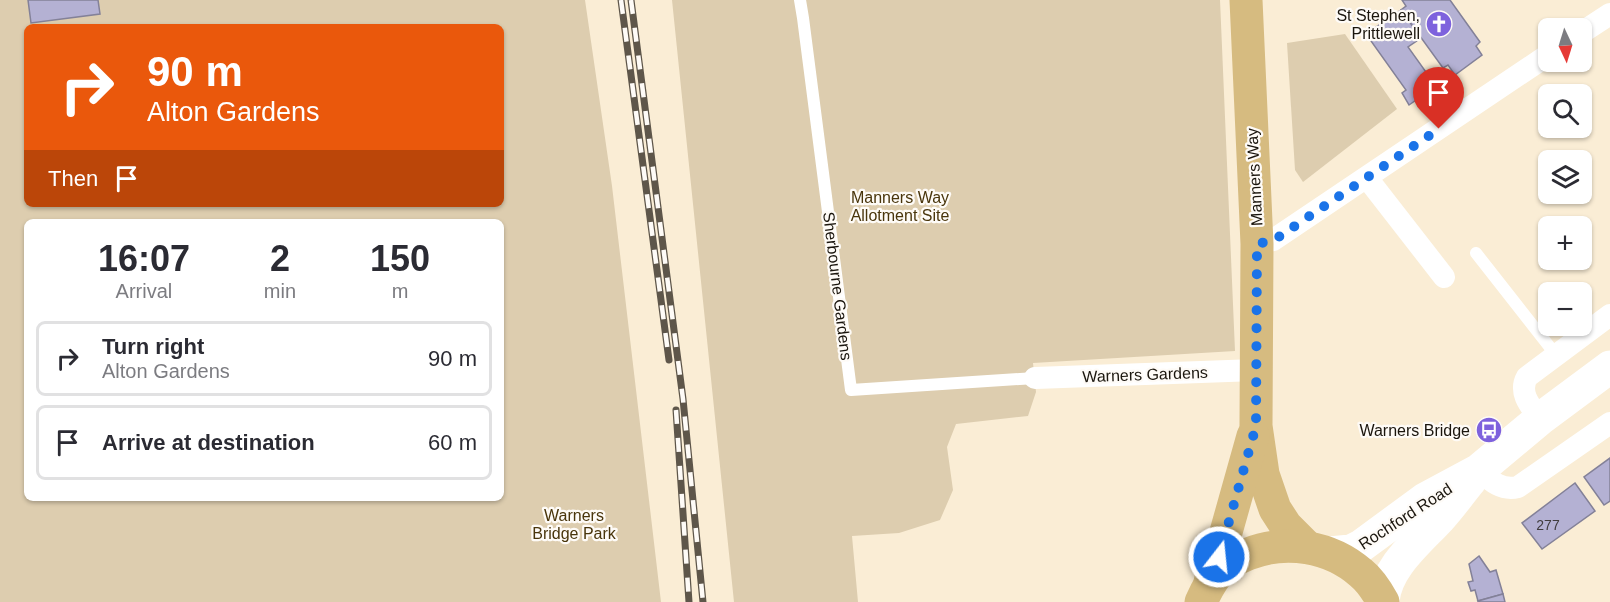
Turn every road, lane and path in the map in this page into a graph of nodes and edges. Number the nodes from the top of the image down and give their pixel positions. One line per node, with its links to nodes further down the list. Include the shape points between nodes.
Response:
1 (800, 0): 15 (lane, Sherbourne Gardens, via 851,390)
2 (1245, 0): 8 (main road, Manners Way)
3 (1602, 0): 4 (street)
4 (1610, 12): 5 (street)
5 (1592, 25)
6 (1538, 63): 7 (street)
7 (1367, 178): 8 (street, via 1274,240); 10 (street)
8 (1257, 244): 14 (main road, Manners Way)
9 (1476, 253): 12 (lane)
10 (1444, 277)
11 (1610, 315): 12 (street)
12 (1556, 355): 16 (street, via 1524,382 1524,395)
13 (1610, 367): 16 (street, Rochford Road)
14 (1256, 370): 15 (street, Warners Gardens); 18 (main road, Manners Way)
15 (1035, 378)
16 (1540, 419): 19 (street, Rochford Road)
17 (1610, 423): 19 (street, via 1518,487 1497,485)
18 (1256, 426): 20 (main road, Manners Way, via 1263,474 1275,510 1286,526); 21 (main road, Manners Way)
19 (1479, 470): 20 (street, Rochford Road, via 1425,499 1351,551); 22 (street, Rochford Road, via 1394,570)
20 (1318, 550): 21 (main road, via 1283,546 1235,559 1220,571); 22 (main road, Manners Way, via 1360,572)
21 (1205, 594)
22 (1383, 602)

